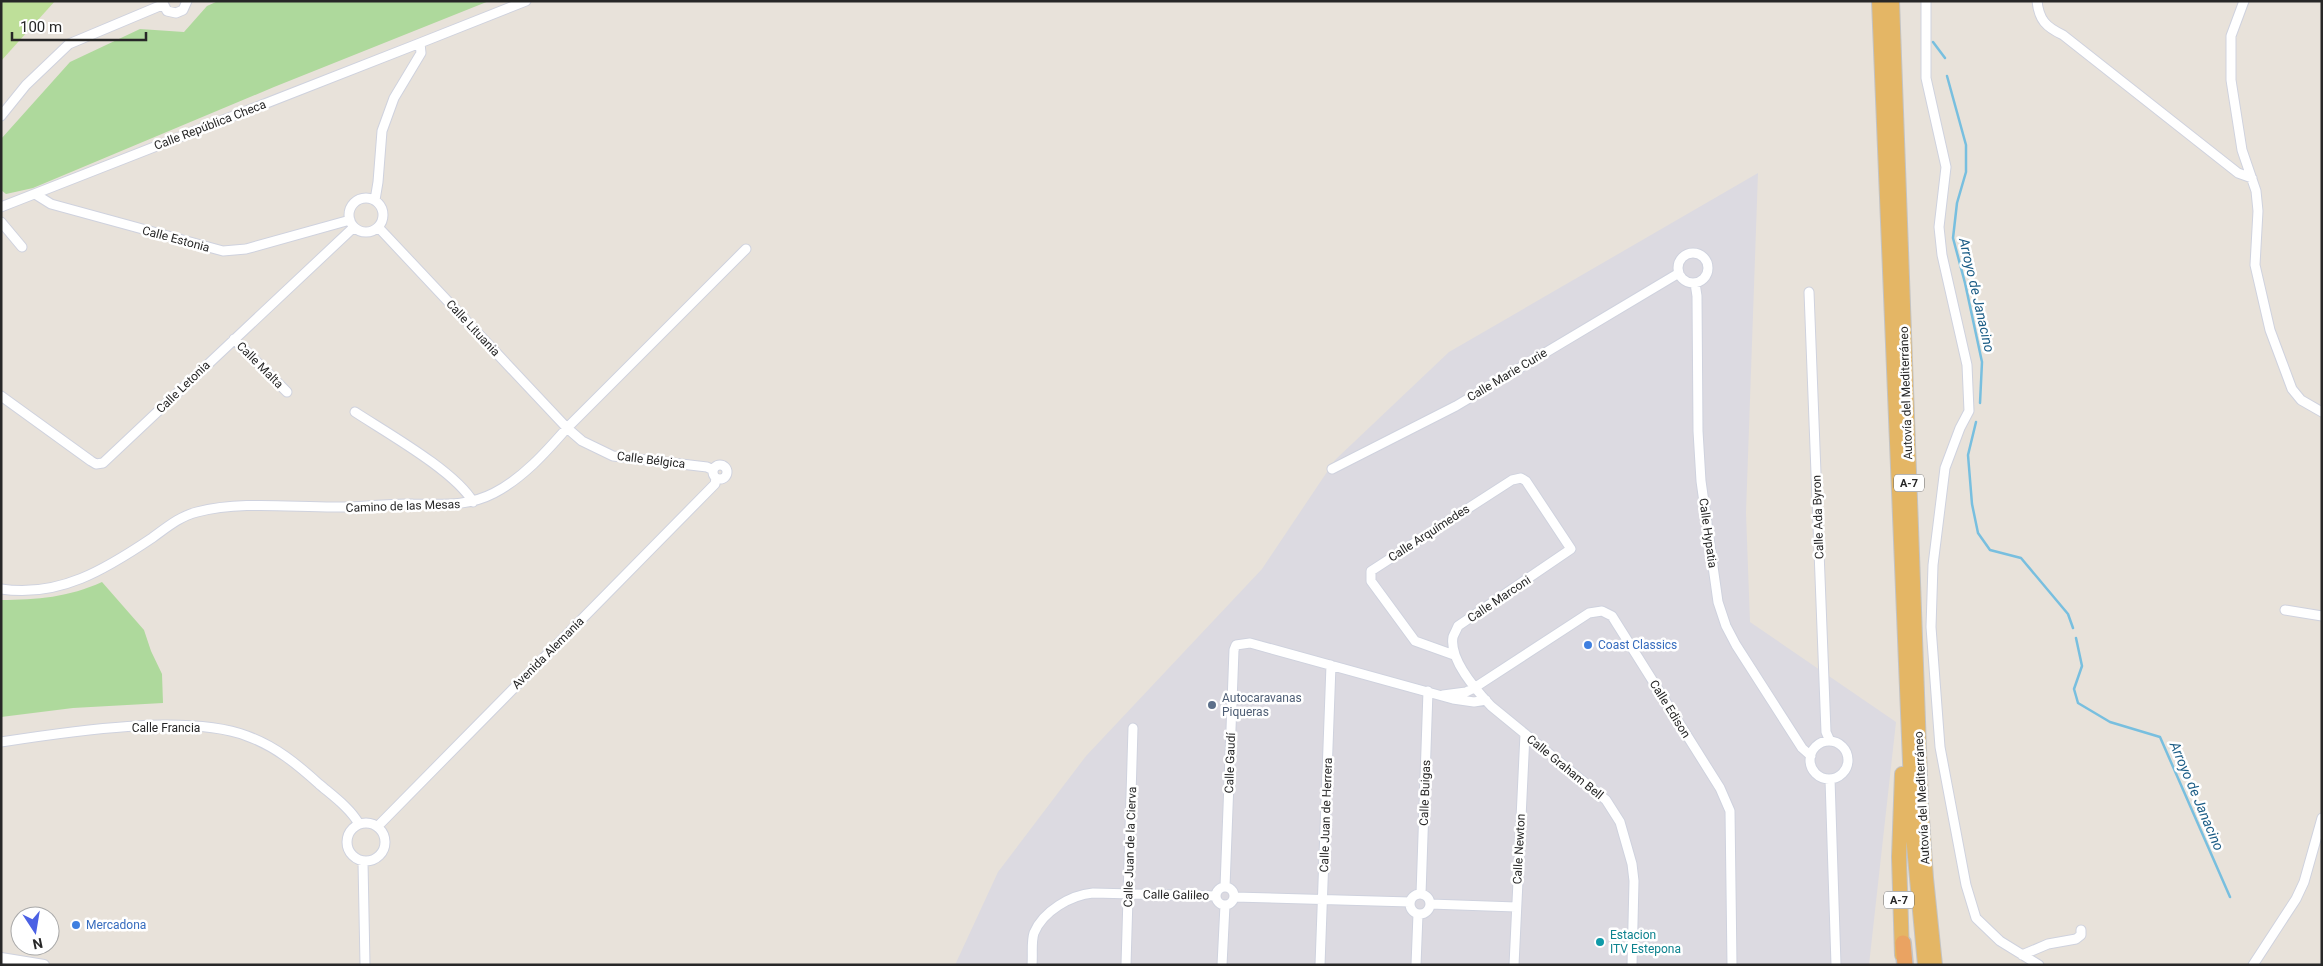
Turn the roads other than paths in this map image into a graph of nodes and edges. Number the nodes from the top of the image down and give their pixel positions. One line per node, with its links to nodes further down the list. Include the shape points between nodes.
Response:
1 (187, 1): 8 (street, via 183,10 176,13 167,11)
2 (526, 1): 9 (street, Calle República Checa)
3 (1879, 1): 41 (highway, Autovía del Mediterráneo / A-7)
4 (1892, 1): 81 (highway, Autovía del Mediterráneo / A-7, via 1921,804)
5 (1926, 1): 66 (street, via 1926,78 1946,167 1939,227 1942,255 1967,365 1969,411 1945,468 1933,565 1931,627 1940,747 1973,912 1987,931)
6 (2037, 1): 11 (street, via 2040,17 2049,28 2063,35 2238,173)
7 (2244, 1): 11 (street, via 2231,36 2230,80 2242,150)
8 (162, 3): 10 (street, via 69,44 26,85)
9 (420, 44): 12 (street, Calle República Checa); 13 (street, via 420,53 394,98 382,131)
10 (1, 116)
11 (2252, 178): 27 (street, via 2258,211 2254,265 2270,330 2292,389 2301,400)
12 (35, 194): 14 (street, Calle República Checa); 16 (street, Calle Estonia, via 51,204 223,251 246,249)
13 (375, 200): 16 (street, via 363,198 353,204 349,214); 17 (street, via 384,213)
14 (1, 207)
15 (1, 222): 18 (street)
16 (352, 224): 17 (street, via 363,232); 23 (street, Calle Letonia)
17 (379, 228): 28 (street, Calle Lituania)
18 (22, 247)
19 (746, 249): 28 (street, Camino de las Mesas)
20 (1679, 273): 21 (street, via 1686,281); 21 (street, via 1683,256 1699,254 1707,264 1707,272); 29 (street, Calle Marie Curie, via 1456,406)
21 (1695, 282): 47 (street, Calle Hypatia, via 1701,481 1718,602 1736,645)
22 (1810, 292): 45 (street, Calle Ada Byron, via 1826,732)
23 (234, 339): 24 (street, Calle Malta); 25 (street, Calle Letonia, via 103,463 91,461)
24 (287, 392)
25 (1, 396)
26 (355, 412): 31 (street, via 449,475)
27 (2322, 412)
28 (567, 428): 30 (street, Calle Bélgica, via 582,441 613,456 707,467); 31 (street, Camino de las Mesas, via 516,479 494,494)
29 (1332, 469)
30 (714, 474): 51 (street, Avenida Alemania, via 715,484)
31 (473, 502): 33 (street, Camino de las Mesas, via 211,509 187,515 123,558 76,582 54,588)
32 (1571, 550): 36 (street, Calle Marconi, via 1458,626 1453,637); 36 (street, Calle Arquímedes, via 1521,478 1512,480 1371,571 1371,580 1415,641)
33 (1, 589)
34 (2284, 610): 35 (street)
35 (2322, 616)
36 (1454, 654): 38 (street)
37 (1331, 665): 39 (street); 53 (street, Calle Gaudí, via 1250,643 1236,645); 58 (street, Calle Juan de Herrera)
38 (1474, 688): 40 (street); 42 (street, Calle Graham Bell); 77 (street, Calle Edison, via 1589,613 1602,611 1612,616 1720,788 1730,812)
39 (1428, 691): 40 (street); 55 (street, Calle Buigas)
40 (1443, 695): 42 (street, via 1474,702)
41 (1906, 698): 65 (highway, Autovía del Mediterráneo / A-7, via 1899,842); 80 (highway, Autovía del Mediterráneo / A-7, via 1914,866)
42 (1486, 700): 44 (street, Calle Graham Bell)
43 (1134, 728): 54 (street, Calle Juan de la Cierva)
44 (1525, 734): 62 (street, Calle Newton); 76 (street, Calle Graham Bell, via 1606,800 1620,822 1634,881)
45 (1830, 741): 47 (street, via 1817,745); 48 (street, via 1846,750 1848,763 1842,774)
46 (1, 742): 50 (street, Calle Francia, via 102,729 170,726 211,728 245,735 274,748 304,770)
47 (1810, 756): 48 (street, via 1815,772)
48 (1830, 779): 78 (street)
49 (2322, 818): 83 (street, via 2300,890)
50 (359, 824): 51 (street); 52 (street, via 350,832 347,844 352,856)
51 (378, 826): 52 (street, via 386,839 386,846 377,859)
52 (362, 862): 69 (street)
53 (1226, 888): 56 (street, via 1219,890); 57 (street, via 1232,890)
54 (1129, 894): 56 (street, Calle Galileo); 70 (street, Calle Galileo, via 1093,893 1067,900 1045,918 1033,935); 71 (street, Calle Juan de la Cierva)
55 (1421, 894): 59 (street); 60 (street)
56 (1216, 896): 61 (street)
57 (1234, 897): 58 (street); 61 (street)
58 (1322, 899): 59 (street); 73 (street, Calle Juan de Herrera)
59 (1410, 902): 63 (street)
60 (1430, 904): 62 (street); 63 (street, via 1427,910)
61 (1225, 905): 72 (street)
62 (1516, 907): 75 (street, Calle Newton)
63 (1418, 914): 74 (street)
64 (2081, 930): 66 (street, via 2076,939 2048,944)
65 (1903, 943): 79 (highway)
66 (2022, 955): 82 (street)
67 (1, 958): 68 (street)
68 (44, 965)
69 (365, 965)
70 (1032, 965)
71 (1126, 965)
72 (1222, 965)
73 (1320, 965)
74 (1416, 965)
75 (1514, 965)
76 (1632, 965)
77 (1732, 965)
78 (1836, 965)
79 (1903, 965)
80 (1925, 965)
81 (1935, 965)
82 (2039, 965)
83 (2253, 965)

